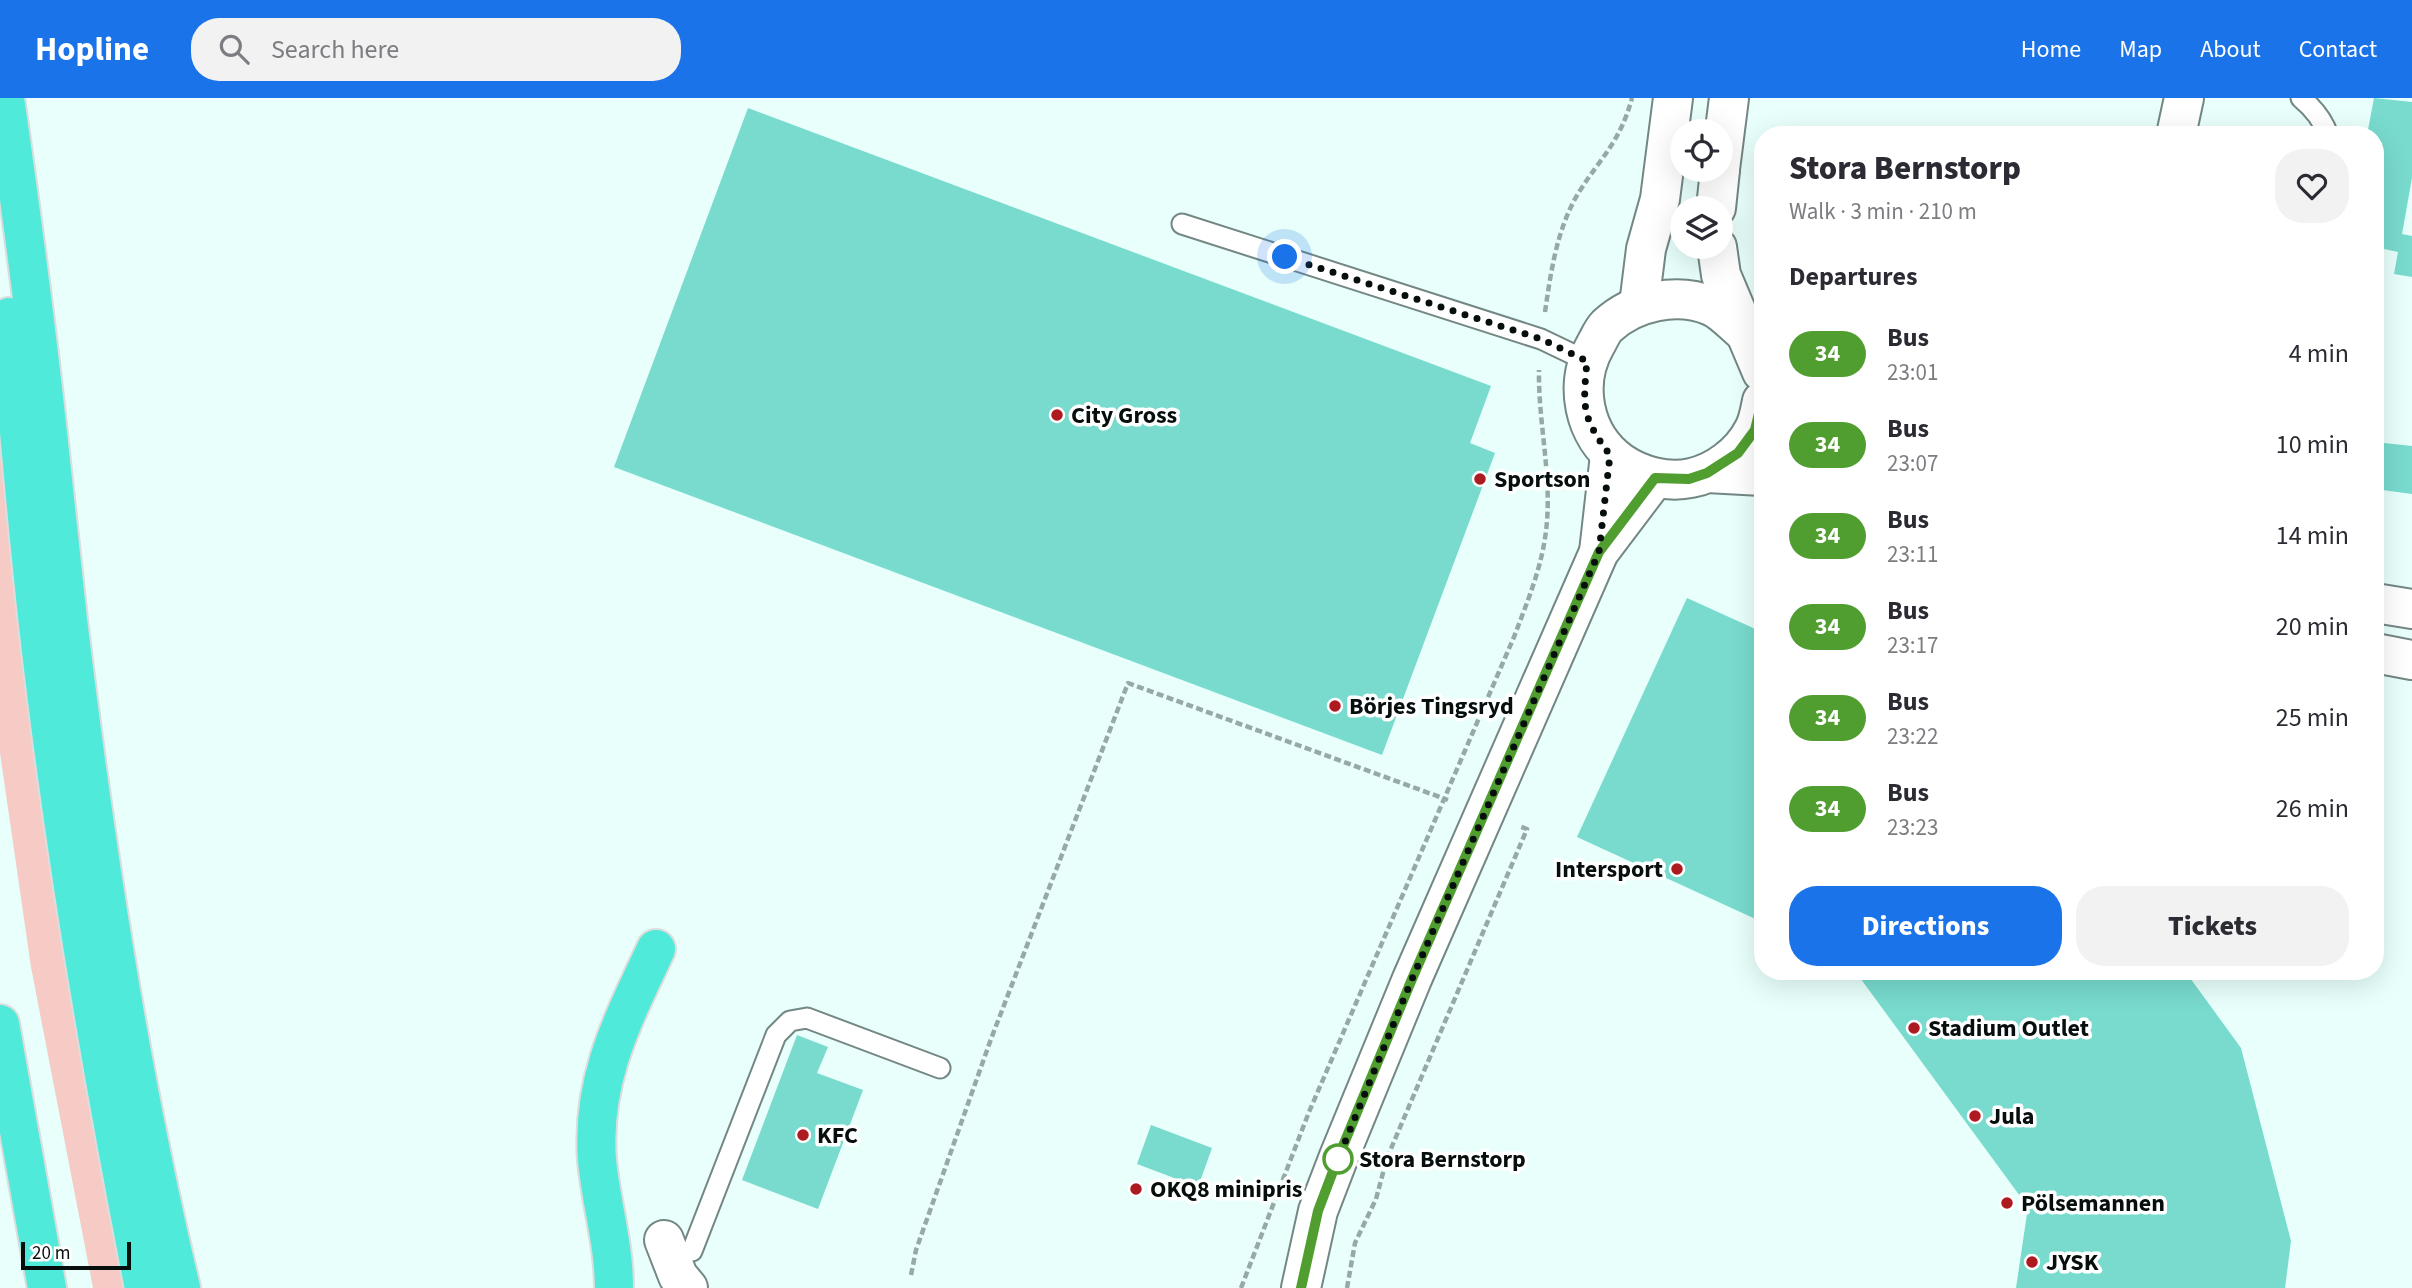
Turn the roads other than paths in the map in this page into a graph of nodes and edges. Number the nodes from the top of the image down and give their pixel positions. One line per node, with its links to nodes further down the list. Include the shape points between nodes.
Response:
1 (5, 98): 34 (highway, via 100,853 129,1036)
2 (1673, 98): 12 (street, via 1660,199)
3 (1729, 98): 6 (street)
4 (2184, 98): 7 (street)
5 (2301, 98): 8 (lane)
6 (1726, 119)
7 (2178, 126)
8 (2325, 126)
9 (0, 152): 33 (highway, via 19,440 39,635 93,1013)
10 (1182, 223): 15 (lane, via 1541,339)
11 (1719, 259): 13 (street)
12 (1639, 305): 13 (street, via 1678,298 1712,307); 15 (street, via 1606,327)
13 (1744, 332): 14 (street)
14 (1754, 354)
15 (1587, 361): 17 (street, via 1583,403 1593,432)
16 (1754, 431): 18 (street, via 1738,453)
17 (1610, 455): 20 (street, via 1630,470); 21 (street)
18 (1707, 473): 19 (street); 20 (street, via 1689,479)
19 (1754, 476)
20 (1655, 478): 21 (street)
21 (1599, 552): 36 (street, via 1338,1158 1318,1211)
22 (2384, 604): 23 (street)
23 (2412, 609)
24 (2384, 655): 25 (street)
25 (2412, 660)
26 (656, 950): 35 (highway, via 610,1051 598,1102 597,1162 612,1246)
27 (0, 1024): 29 (highway)
28 (940, 1068): 30 (lane, via 807,1018 790,1021 776,1035)
29 (32, 1213): 31 (highway); 32 (highway)
30 (681, 1260)
31 (36, 1288)
32 (47, 1288)
33 (144, 1288)
34 (181, 1288)
35 (614, 1288)
36 (1301, 1288)

